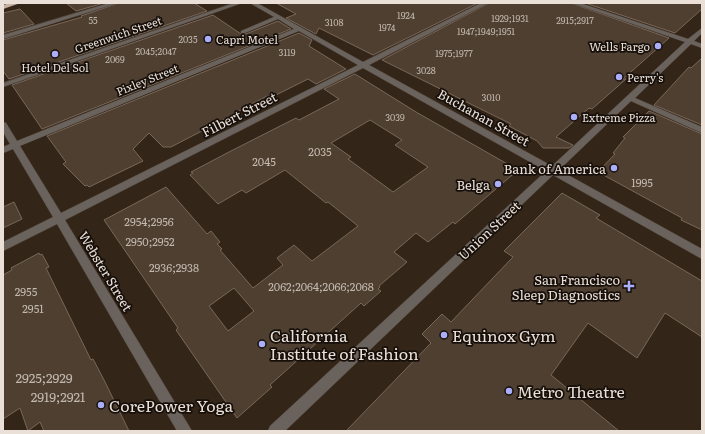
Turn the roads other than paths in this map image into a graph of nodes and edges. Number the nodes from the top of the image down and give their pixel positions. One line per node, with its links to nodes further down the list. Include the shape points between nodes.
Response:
1 (17, 3): 7 (highway)
2 (115, 3): 12 (street)
3 (239, 3): 16 (street, Greenwich Street)
4 (253, 3): 8 (street, Buchanan Street)
5 (485, 3): 15 (street, Filbert Street)
6 (575, 3): 13 (street)
7 (3, 7)
8 (279, 18): 9 (street, Buchanan Street); 11 (street)
9 (299, 29): 15 (street, Buchanan Street); 20 (street, Pixley Street)
10 (702, 30): 13 (street, Union Street)
11 (243, 32)
12 (3, 36)
13 (690, 42): 14 (street); 17 (street, Union Street)
14 (702, 46)
15 (363, 64): 22 (street, Buchanan Street); 23 (street, Filbert Street)
16 (3, 84)
17 (629, 98): 19 (street); 22 (street, Union Street)
18 (3, 125): 20 (street, Webster Street)
19 (702, 130)
20 (15, 145): 21 (street, Pixley Street); 23 (street, Webster Street)
21 (3, 150)
22 (553, 170): 25 (street, Buchanan Street); 27 (street, Union Street)
23 (59, 219): 24 (street, Filbert Street); 26 (street, Webster Street)
24 (3, 247)
25 (702, 254)
26 (185, 431)
27 (275, 431)

